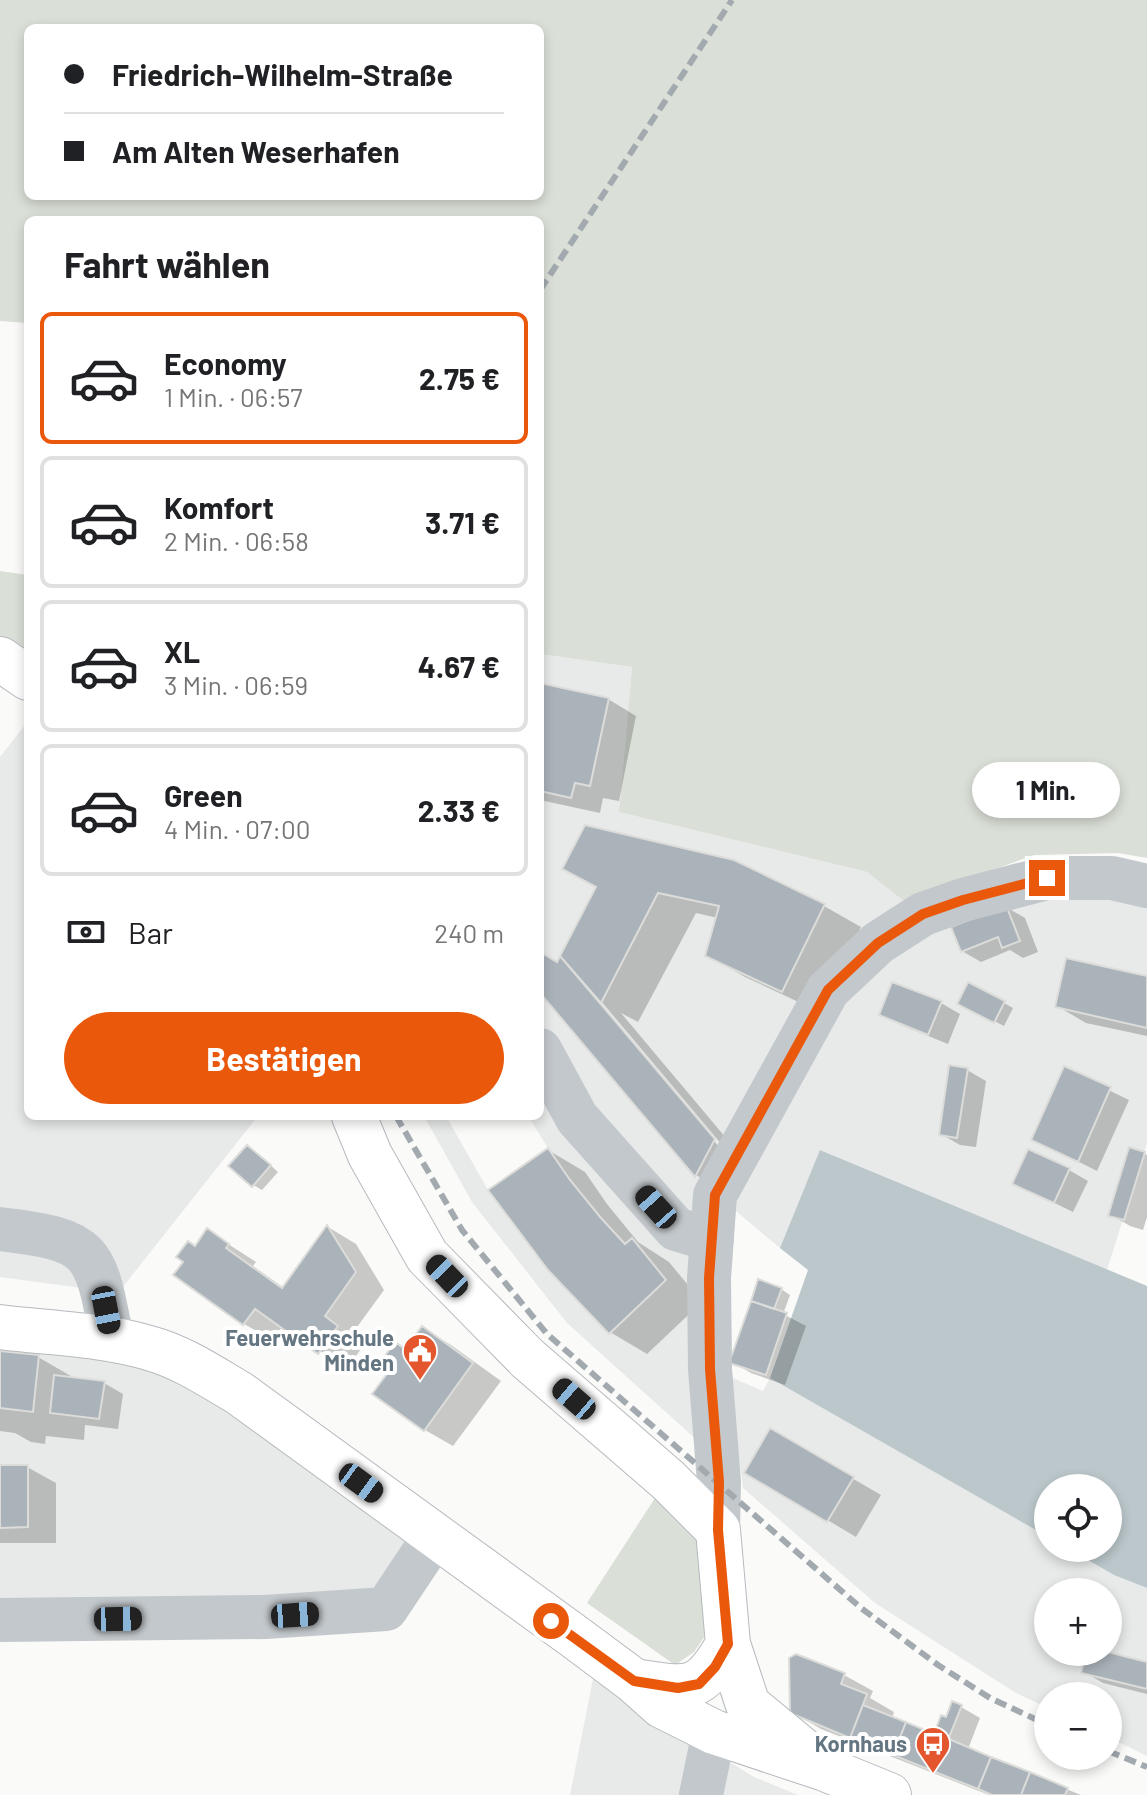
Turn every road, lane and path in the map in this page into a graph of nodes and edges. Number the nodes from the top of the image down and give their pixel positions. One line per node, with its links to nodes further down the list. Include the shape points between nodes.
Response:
1 (0, 659): 2 (main road)
2 (24, 675)
3 (1147, 886): 7 (street, via 1112,878 1047,878 923,914 878,943 828,990 715,1195)
4 (544, 1057): 7 (street, via 577,1118 676,1229)
5 (356, 1120): 10 (main road, via 427,1256 527,1358)
6 (0, 1229): 9 (street, via 64,1239 86,1254 100,1280)
7 (712, 1240): 10 (street, via 710,1369)
8 (0, 1327): 9 (main road)
9 (112, 1340): 11 (main road, via 180,1360 239,1393)
10 (718, 1530): 13 (main road)
11 (434, 1537): 12 (street, via 386,1609 265,1617); 14 (main road)
12 (0, 1620)
13 (728, 1644): 14 (main road, via 699,1684 678,1688); 16 (main road, via 748,1705)
14 (634, 1681): 15 (main road, via 662,1706)
15 (714, 1732): 16 (main road); 17 (street)
16 (825, 1769): 18 (main road)
17 (701, 1795)
18 (889, 1795)

